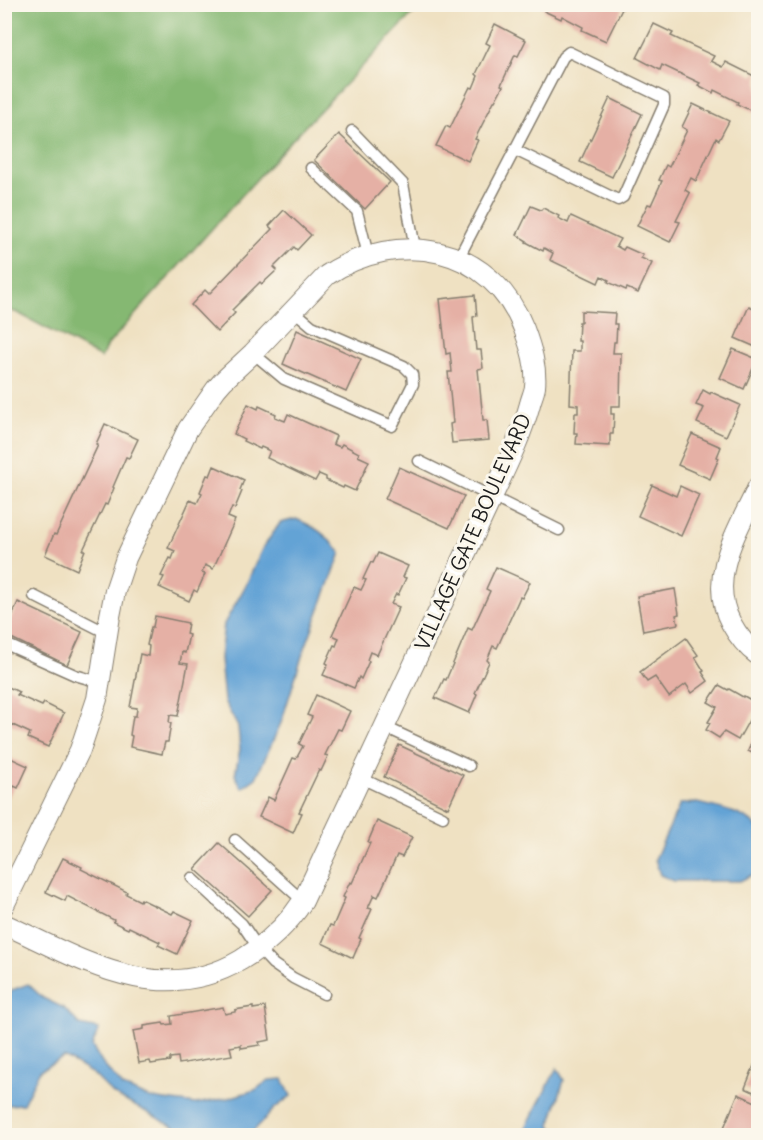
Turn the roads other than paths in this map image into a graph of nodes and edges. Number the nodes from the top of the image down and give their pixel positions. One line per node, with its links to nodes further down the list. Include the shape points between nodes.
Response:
1 (352, 131): 4 (lane, via 403,184)
2 (515, 150): 2 (lane, via 569,52 664,98 618,200); 6 (lane)
3 (311, 168): 5 (lane, via 357,211)
4 (415, 248): 5 (street, VILLAGE GATE BOULEVARD); 6 (street, VILLAGE GATE BOULEVARD)
5 (368, 255): 7 (street, VILLAGE GATE BOULEVARD, via 327,275)
6 (458, 260): 11 (street, VILLAGE GATE BOULEVARD, via 481,271 509,300 535,362 535,387 527,415)
7 (292, 310): 8 (street, VILLAGE GATE BOULEVARD); 8 (lane, via 312,326 404,366 412,374 412,384 392,426 284,379)
8 (253, 353): 14 (street, VILLAGE GATE BOULEVARD, via 216,389 188,429 126,558)
9 (419, 461): 11 (lane)
10 (759, 486): 16 (street, via 726,558 722,576 727,616 737,634)
11 (492, 497): 12 (lane); 18 (street, VILLAGE GATE BOULEVARD)
12 (560, 530)
13 (34, 596): 14 (lane)
14 (107, 633): 17 (street, VILLAGE GATE BOULEVARD)
15 (10, 646): 17 (lane)
16 (759, 655)
17 (99, 682): 25 (street, VILLAGE GATE BOULEVARD, via 80,750)
18 (385, 727): 19 (lane); 20 (street, VILLAGE GATE BOULEVARD)
19 (469, 766)
20 (361, 778): 21 (lane); 24 (street, VILLAGE GATE BOULEVARD)
21 (444, 817)
22 (235, 840): 24 (lane)
23 (192, 878): 27 (lane, via 242,924)
24 (303, 901): 27 (street, VILLAGE GATE BOULEVARD, via 279,933)
25 (4, 905)
26 (4, 924): 27 (street, VILLAGE GATE BOULEVARD, via 100,968 154,981 205,975)
27 (259, 949): 28 (lane, via 293,978)
28 (324, 994)

